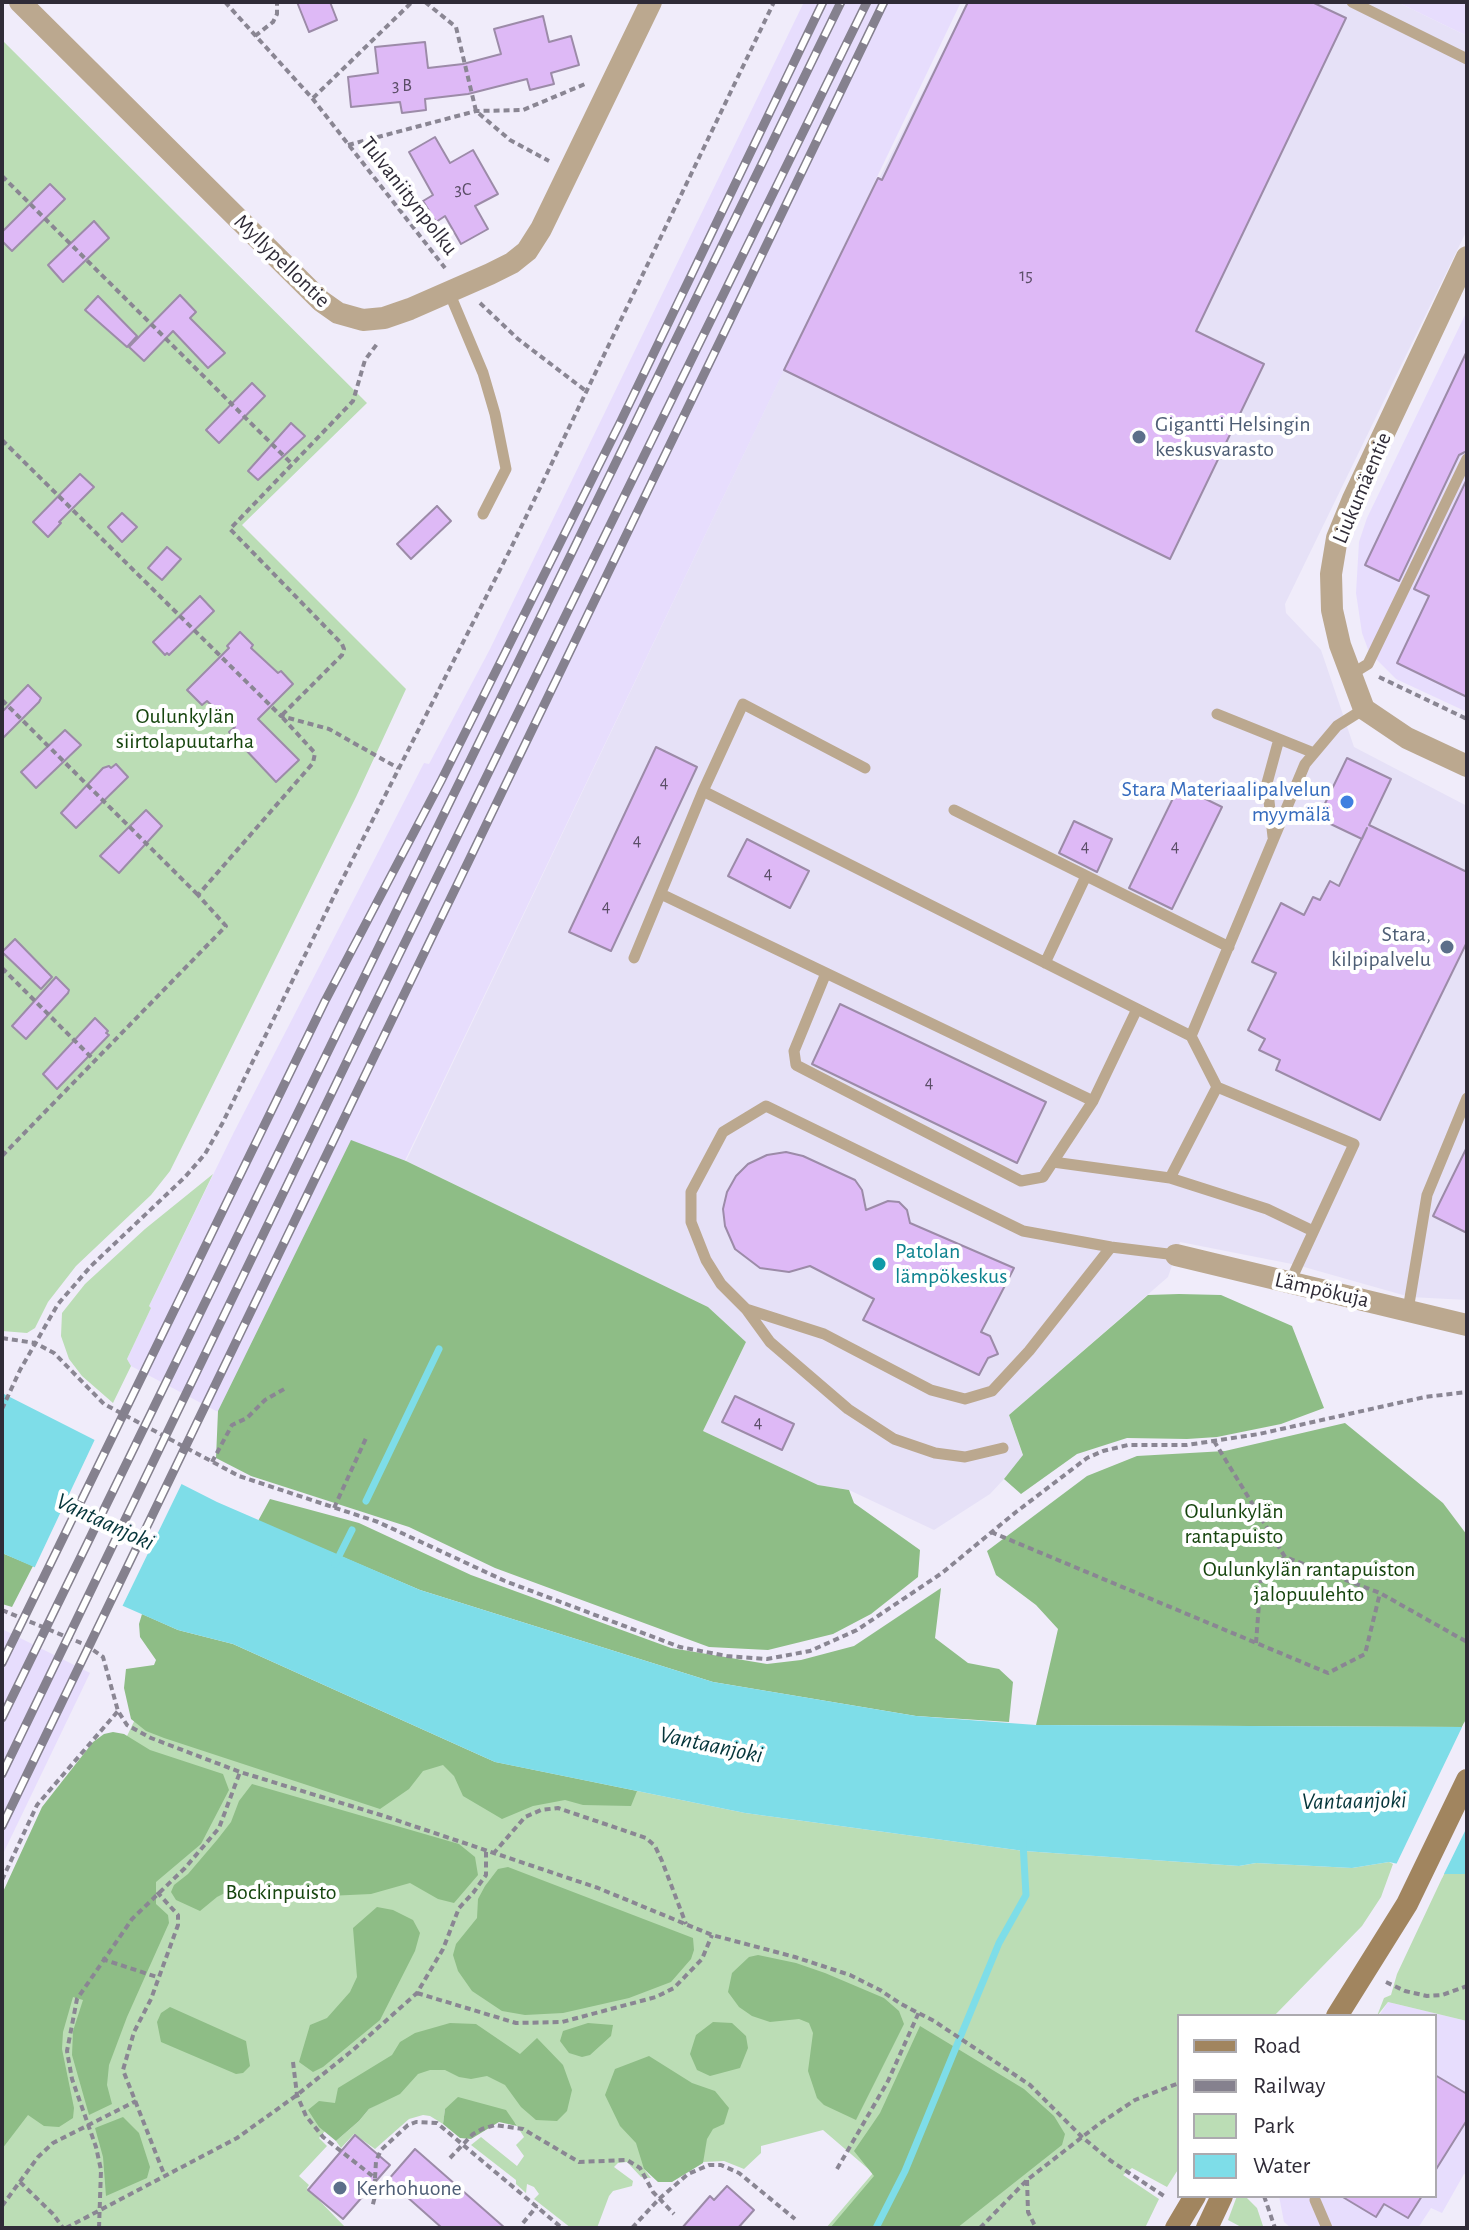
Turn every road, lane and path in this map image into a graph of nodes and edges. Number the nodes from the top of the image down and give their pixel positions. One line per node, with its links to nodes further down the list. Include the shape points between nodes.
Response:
1 (20, 2): 18 (street, Myllypellontie, via 338,313 363,320 384,318)
2 (225, 2): 9 (path, Tulvaniitynpolku)
3 (277, 2): 9 (path, via 273,22)
4 (412, 2): 12 (path)
5 (425, 2): 13 (path, via 456,27)
6 (651, 2): 18 (street, Myllypellontie, via 527,251)
7 (774, 2): 20 (path)
8 (1352, 2): 10 (lane)
9 (255, 36): 12 (path, Tulvaniitynpolku)
10 (1467, 59)
11 (591, 82): 13 (path, via 523,110)
12 (312, 98): 14 (path, Tulvaniitynpolku)
13 (476, 111): 14 (path); 15 (path, via 510,140)
14 (348, 145): 18 (path, Tulvaniitynpolku)
15 (551, 162)
16 (2, 176): 23 (path)
17 (1467, 257): 25 (street, Liukumäentie, via 1337,538 1332,610)
18 (456, 289): 20 (path, Tulvaniitynpolku); 24 (lane, via 495,414 506,469)
19 (377, 344): 23 (path, via 365,360 353,401)
20 (586, 391): 34 (path)
21 (2, 440): 29 (path)
22 (1467, 459): 25 (lane, via 1368,664)
23 (292, 464): 29 (path, via 230,529 344,649)
24 (483, 514)
25 (1350, 675): 27 (street, Liukumäentie); 30 (path, via 1380,677)
26 (2, 700): 41 (path)
27 (1364, 709): 32 (lane, via 1337,726); 33 (street, via 1407,738)
28 (1217, 714): 31 (lane)
29 (281, 716): 34 (path, via 329,729); 41 (path, via 315,753 313,763)
30 (1467, 719)
31 (1279, 739): 32 (lane); 38 (lane, via 1267,783)
32 (1314, 753): 38 (lane)
33 (1467, 766)
34 (399, 768): 65 (path, via 205,1154 91,1266 58,1304)
35 (865, 768): 36 (lane, via 743,704)
36 (703, 791): 40 (lane); 44 (lane)
37 (954, 810): 39 (lane)
38 (1273, 839): 42 (lane)
39 (1086, 876): 42 (lane); 44 (lane)
40 (661, 894): 43 (lane); 46 (lane)
41 (198, 895): 49 (path, via 226,926)
42 (1229, 947): 48 (lane)
43 (634, 958)
44 (1045, 963): 47 (lane)
45 (2, 968): 49 (path)
46 (826, 973): 52 (lane); 55 (lane, via 794,1051 796,1065 1021,1181 1043,1177)
47 (1137, 1009): 48 (lane); 52 (lane)
48 (1191, 1036): 50 (lane)
49 (96, 1062): 54 (path)
50 (1217, 1087): 56 (lane); 57 (lane, via 1354,1144)
51 (1467, 1098): 53 (lane)
52 (1093, 1101): 55 (lane)
53 (1464, 1115): 62 (lane, via 1427,1195)
54 (2, 1156)
55 (1053, 1162): 56 (lane)
56 (1170, 1178): 57 (lane, via 1267,1209)
57 (1313, 1231): 60 (lane)
58 (1111, 1247): 59 (lane); 61 (lane, via 992,1391 965,1399 931,1390 824,1334); 61 (lane, via 1023,1231 766,1106 723,1132 691,1192 691,1222 706,1260)
59 (1176, 1255): 60 (street, Lämpökuja)
60 (1290, 1282): 62 (street, Lämpökuja)
61 (746, 1309): 71 (lane, via 770,1342 848,1409 894,1439 965,1457)
62 (1408, 1310): 63 (street, Lämpökuja)
63 (1467, 1325)
64 (2, 1338): 65 (path)
65 (35, 1343): 68 (path); 72 (path, via 54,1353 104,1404)
66 (286, 1388): 72 (path, via 232,1425)
67 (1467, 1392): 70 (path)
68 (2, 1409)
69 (367, 1436): 73 (path)
70 (1214, 1441): 74 (path, via 1103,1451); 75 (path)
71 (1003, 1448)
72 (212, 1462): 73 (path)
73 (334, 1508): 74 (path, via 680,1647 767,1659 810,1651 857,1630 942,1573)
74 (991, 1532): 79 (path)
75 (1285, 1557): 76 (path); 79 (path, via 1261,1577)
76 (1380, 1593): 78 (path); 79 (path, via 1365,1654 1328,1673)
77 (2, 1610): 80 (path, via 103,1657)
78 (1467, 1642)
79 (1256, 1643)
80 (118, 1711): 81 (path, via 127,1725 151,1738); 84 (path, via 37,1805)
81 (240, 1772): 83 (path); 85 (path, via 219,1828)
82 (1467, 1780): 94 (main road, via 1407,1904)
83 (490, 1853): 86 (path); 86 (path, via 525,1817 558,1808 646,1838 662,1861); 92 (path, via 486,1875 459,1908)
84 (2, 1880)
85 (157, 1892): 88 (path); 89 (path, via 178,1915 178,1925)
86 (686, 1924): 87 (path)
87 (712, 1935): 92 (path, via 702,1959 674,1988 562,2022 516,2023); 93 (path, via 850,1975)
88 (102, 1959): 89 (path); 99 (path, via 77,1999 67,2051)
89 (157, 1977): 98 (path, via 123,2070)
90 (1384, 1982): 91 (path, via 1427,1996)
91 (1467, 1986)
92 (417, 1993): 97 (path)
93 (919, 2011): 100 (path, via 1030,2085); 103 (path, via 888,2081)
94 (1338, 2014)
95 (293, 2062): 97 (path)
96 (1177, 2084): 100 (path, via 1135,2100)
97 (297, 2095): 104 (path, via 237,2138); 105 (path, via 323,2137)
98 (136, 2101): 99 (path); 104 (path)
99 (87, 2124): 107 (path, via 53,2143); 117 (path, via 101,2170)
100 (1082, 2137): 106 (path); 108 (path)
101 (463, 2144): 102 (path); 105 (path, via 437,2123 416,2122 381,2150); 112 (path, via 495,2125 523,2129 579,2162 627,2160 640,2168); 115 (path)
102 (450, 2158)
103 (837, 2169)
104 (164, 2174): 117 (path)
105 (375, 2178): 116 (path)
106 (1027, 2180): 125 (path); 126 (path, via 1028,2212)
107 (20, 2182): 114 (path); 121 (path)
108 (1164, 2196)
109 (1194, 2198): 127 (main road)
110 (1221, 2198): 128 (main road)
111 (1265, 2198): 129 (path)
112 (659, 2199): 118 (path); 119 (path, via 697,2169 721,2165 739,2173); 124 (path)
113 (1315, 2200): 130 (lane)
114 (2, 2206)
115 (537, 2206): 120 (path); 123 (path)
116 (372, 2208)
117 (99, 2209): 121 (path); 122 (path)
118 (674, 2214)
119 (795, 2219)
120 (523, 2223)
121 (64, 2228)
122 (99, 2228)
123 (562, 2228)
124 (632, 2228)
125 (980, 2228)
126 (1036, 2228)
127 (1176, 2228)
128 (1207, 2228)
129 (1275, 2228)
130 (1327, 2228)

